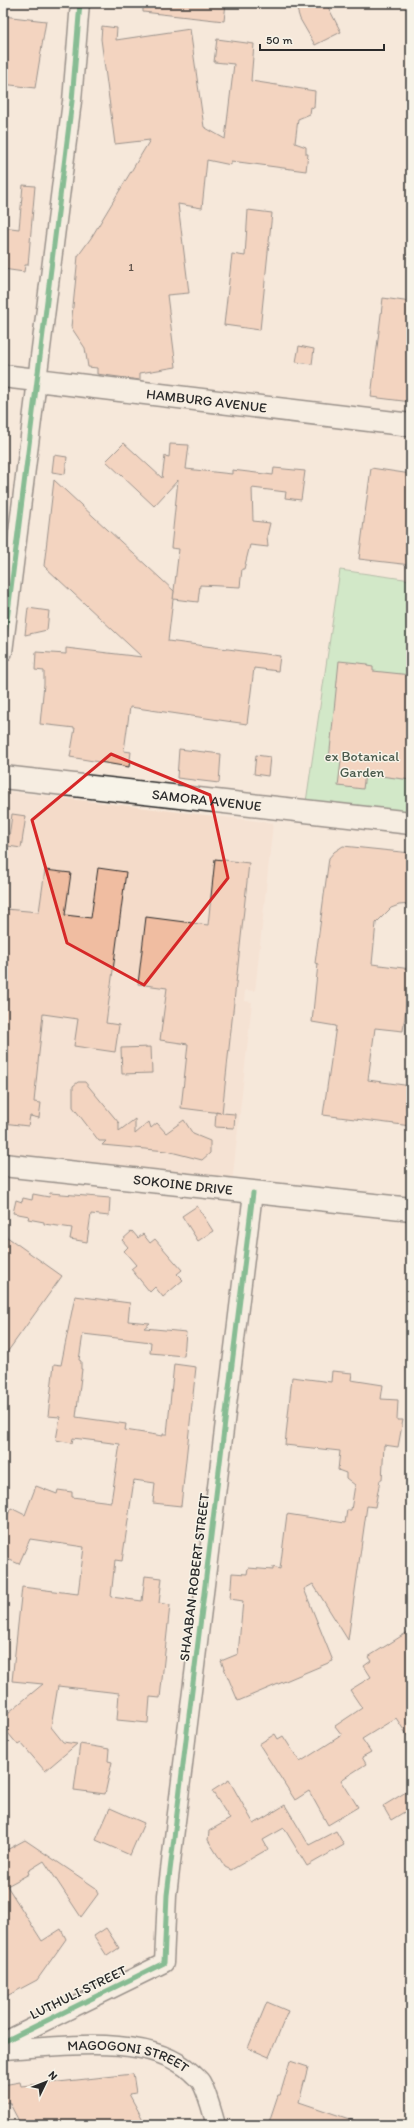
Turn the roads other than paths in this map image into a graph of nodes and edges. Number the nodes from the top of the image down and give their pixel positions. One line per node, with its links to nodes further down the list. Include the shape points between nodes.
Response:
1 (80, 3): 3 (street, via 72,101)
2 (3, 376): 3 (street, HAMBURG AVENUE)
3 (37, 380): 4 (street, HAMBURG AVENUE); 5 (street)
4 (411, 425)
5 (3, 652)
6 (3, 777): 7 (street, SAMORA AVENUE)
7 (411, 823)
8 (3, 1165): 9 (street, SOKOINE DRIVE)
9 (253, 1193): 10 (street, SOKOINE DRIVE); 11 (street, SHAABAN ROBERT STREET, via 168,1887)
10 (411, 1209)
11 (164, 1963): 12 (street, LUTHULI STREET)
12 (3, 2042)
13 (3, 2050): 14 (street, MAGOGONI STREET, via 110,2045 162,2054 183,2064 201,2081)
14 (216, 2125)

